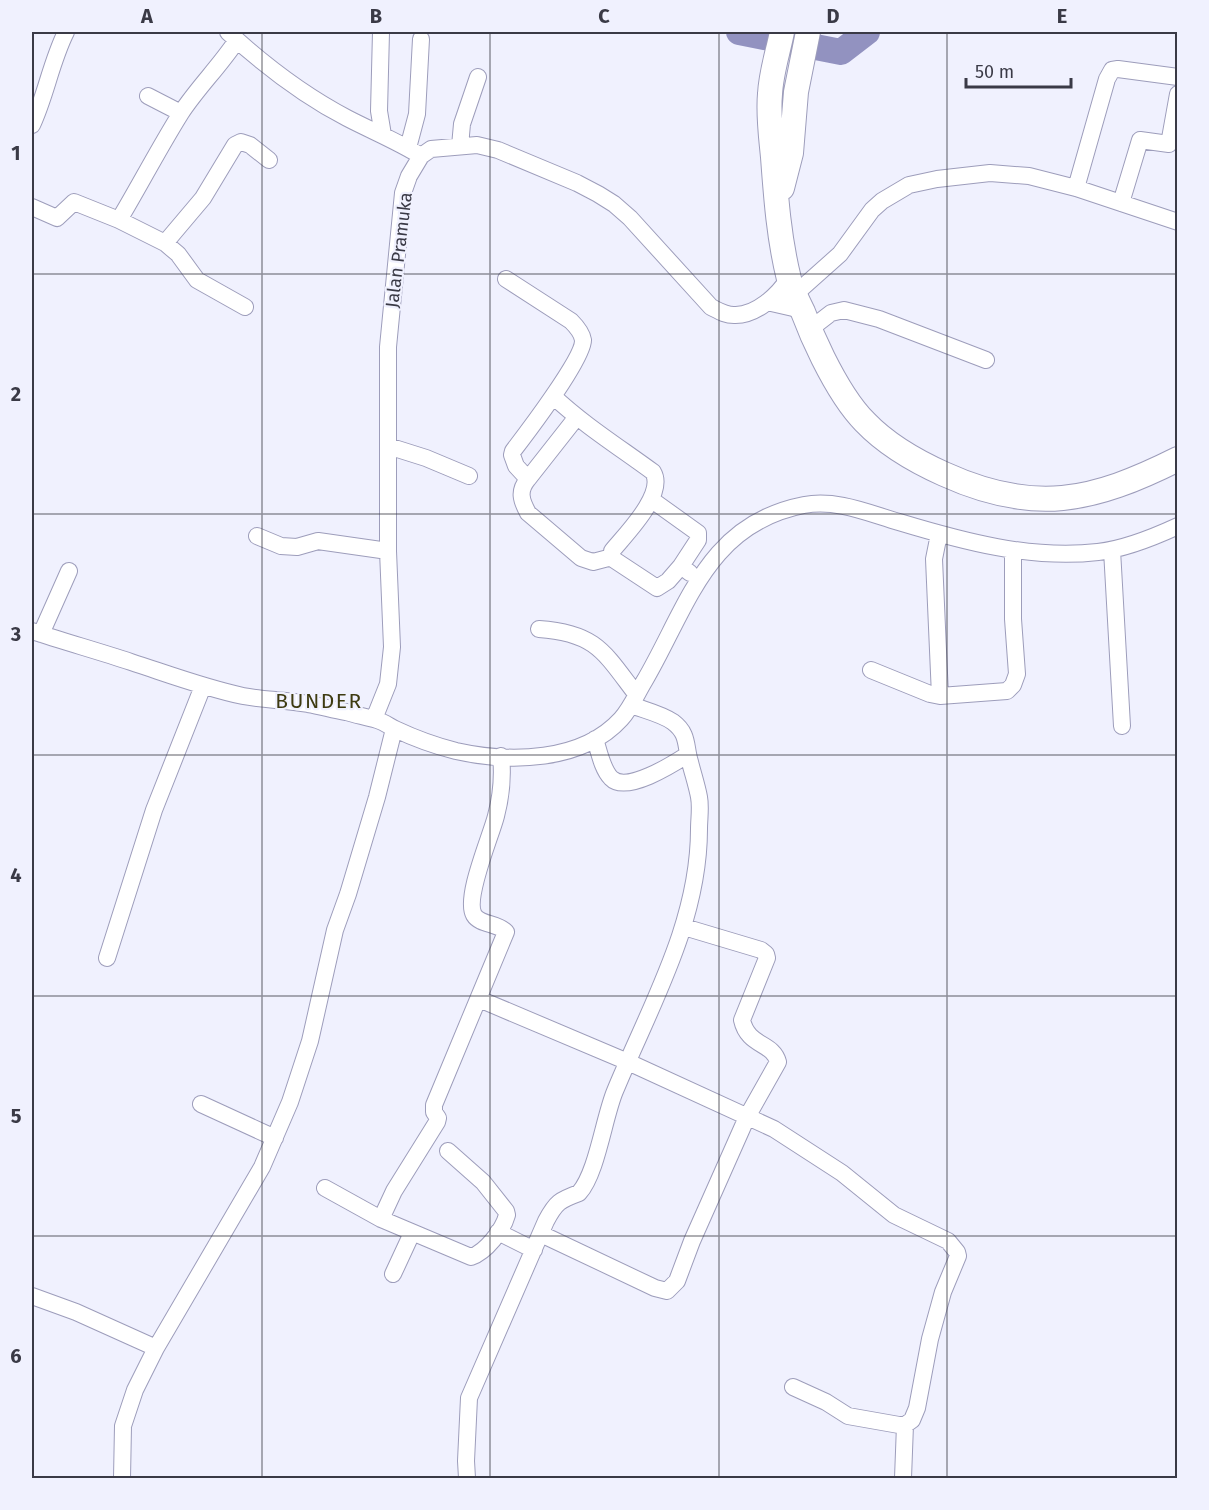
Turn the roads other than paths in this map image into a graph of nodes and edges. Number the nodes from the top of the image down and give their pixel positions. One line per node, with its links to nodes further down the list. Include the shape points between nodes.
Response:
1 (66, 32): 12 (street)
2 (381, 32): 13 (street, via 379,111)
3 (782, 32): 20 (highway, via 769,117)
4 (808, 32): 20 (highway)
5 (232, 36): 11 (street, via 225,58); 13 (street, via 296,86)
6 (421, 39): 15 (street, Jalan Pramuka)
7 (478, 77): 14 (street, via 462,124)
8 (1178, 77): 17 (street, via 1112,70)
9 (1178, 94): 18 (street, via 1170,144 1140,140)
10 (148, 96): 11 (street)
11 (181, 113): 21 (street)
12 (32, 125)
13 (383, 135): 15 (street)
14 (460, 146): 15 (street); 25 (street, via 498,150 598,194 630,218 711,307 724,314 743,315)
15 (415, 152): 31 (street, Jalan Pramuka, via 400,211 388,347)
16 (269, 160): 23 (street, via 250,145 235,145 203,198)
17 (1076, 188): 18 (street); 26 (street, via 1029,176 990,173 909,185 872,210)
18 (1121, 203): 22 (street)
19 (32, 207): 21 (street, via 57,218 74,202)
20 (777, 211): 26 (highway)
21 (119, 220): 23 (street)
22 (1178, 222)
23 (165, 243): 27 (street, via 197,280)
24 (506, 279): 29 (street, via 571,321 583,341)
25 (767, 302): 26 (street); 26 (street)
26 (798, 303): 28 (street, via 831,313 844,310 879,319); 32 (highway, via 846,399 894,447 924,465 986,490 1038,500 1071,498 1105,489)
27 (245, 307)
28 (986, 360)
29 (554, 396): 30 (street); 34 (street, via 512,455)
30 (576, 418): 34 (street); 35 (street, via 653,472 657,486)
31 (388, 446): 33 (street); 41 (street, Jalan Pramuka)
32 (1178, 459)
33 (469, 476)
34 (528, 479): 42 (street, via 521,496 528,513 581,558 593,562)
35 (652, 500): 42 (street, via 612,551); 43 (street, via 698,533 698,540)
36 (1178, 526): 40 (street)
37 (939, 534): 39 (street); 45 (street, via 852,508 826,503 806,505 767,516 747,528 728,543); 50 (street, via 934,559)
38 (257, 536): 41 (street, via 281,546 297,547 318,541)
39 (1012, 550): 40 (street, via 1071,554); 50 (street, via 1017,674 1013,685 1007,691)
40 (1112, 550): 53 (street)
41 (388, 551): 52 (street, Jalan Pramuka, via 392,647 388,684)
42 (612, 557): 43 (street, via 657,588)
43 (681, 566): 45 (street)
44 (69, 572): 47 (street)
45 (699, 578): 51 (street)
46 (539, 629): 51 (street, via 564,630 591,642 613,664)
47 (36, 632): 49 (street)
48 (871, 670): 50 (street)
49 (203, 686): 52 (street); 59 (street, via 154,810)
50 (940, 696)
51 (634, 700): 55 (street, via 622,718); 56 (street, via 682,731)
52 (374, 719): 54 (street)
53 (1122, 726)
54 (394, 729): 57 (street, via 457,752); 64 (street, via 335,930 310,1041)
55 (595, 739): 56 (street, via 608,773 622,783 639,780); 57 (street, via 582,748 552,754)
56 (687, 755): 58 (street, via 699,798 699,853)
57 (501, 756): 60 (street, via 497,815 472,891 472,910 478,919 506,932)
58 (684, 927): 61 (street); 63 (street, via 766,954 742,1020 750,1038 773,1052 778,1062)
59 (107, 958)
60 (479, 999): 61 (street); 67 (street, via 434,1105 437,1122)
61 (628, 1062): 63 (street); 70 (street, via 582,1191 561,1200)
62 (201, 1104): 64 (street)
63 (747, 1117): 70 (street, via 677,1281 667,1291); 76 (street, via 813,1153 894,1215 948,1241 957,1251 930,1339 918,1408)
64 (275, 1138): 74 (street)
65 (448, 1151): 68 (street, via 483,1182 506,1211 506,1220)
66 (325, 1188): 67 (street)
67 (381, 1219): 69 (street)
68 (498, 1232): 69 (street, via 482,1251 471,1257); 71 (street)
69 (412, 1233): 72 (street)
70 (541, 1234): 71 (street)
71 (534, 1250): 78 (street, via 469,1398)
72 (393, 1274)
73 (32, 1296): 74 (street)
74 (156, 1348): 77 (street, via 123,1426)
75 (793, 1387): 76 (street, via 848,1416)
76 (905, 1425): 79 (street)
77 (122, 1479)
78 (467, 1479)
79 (903, 1479)

